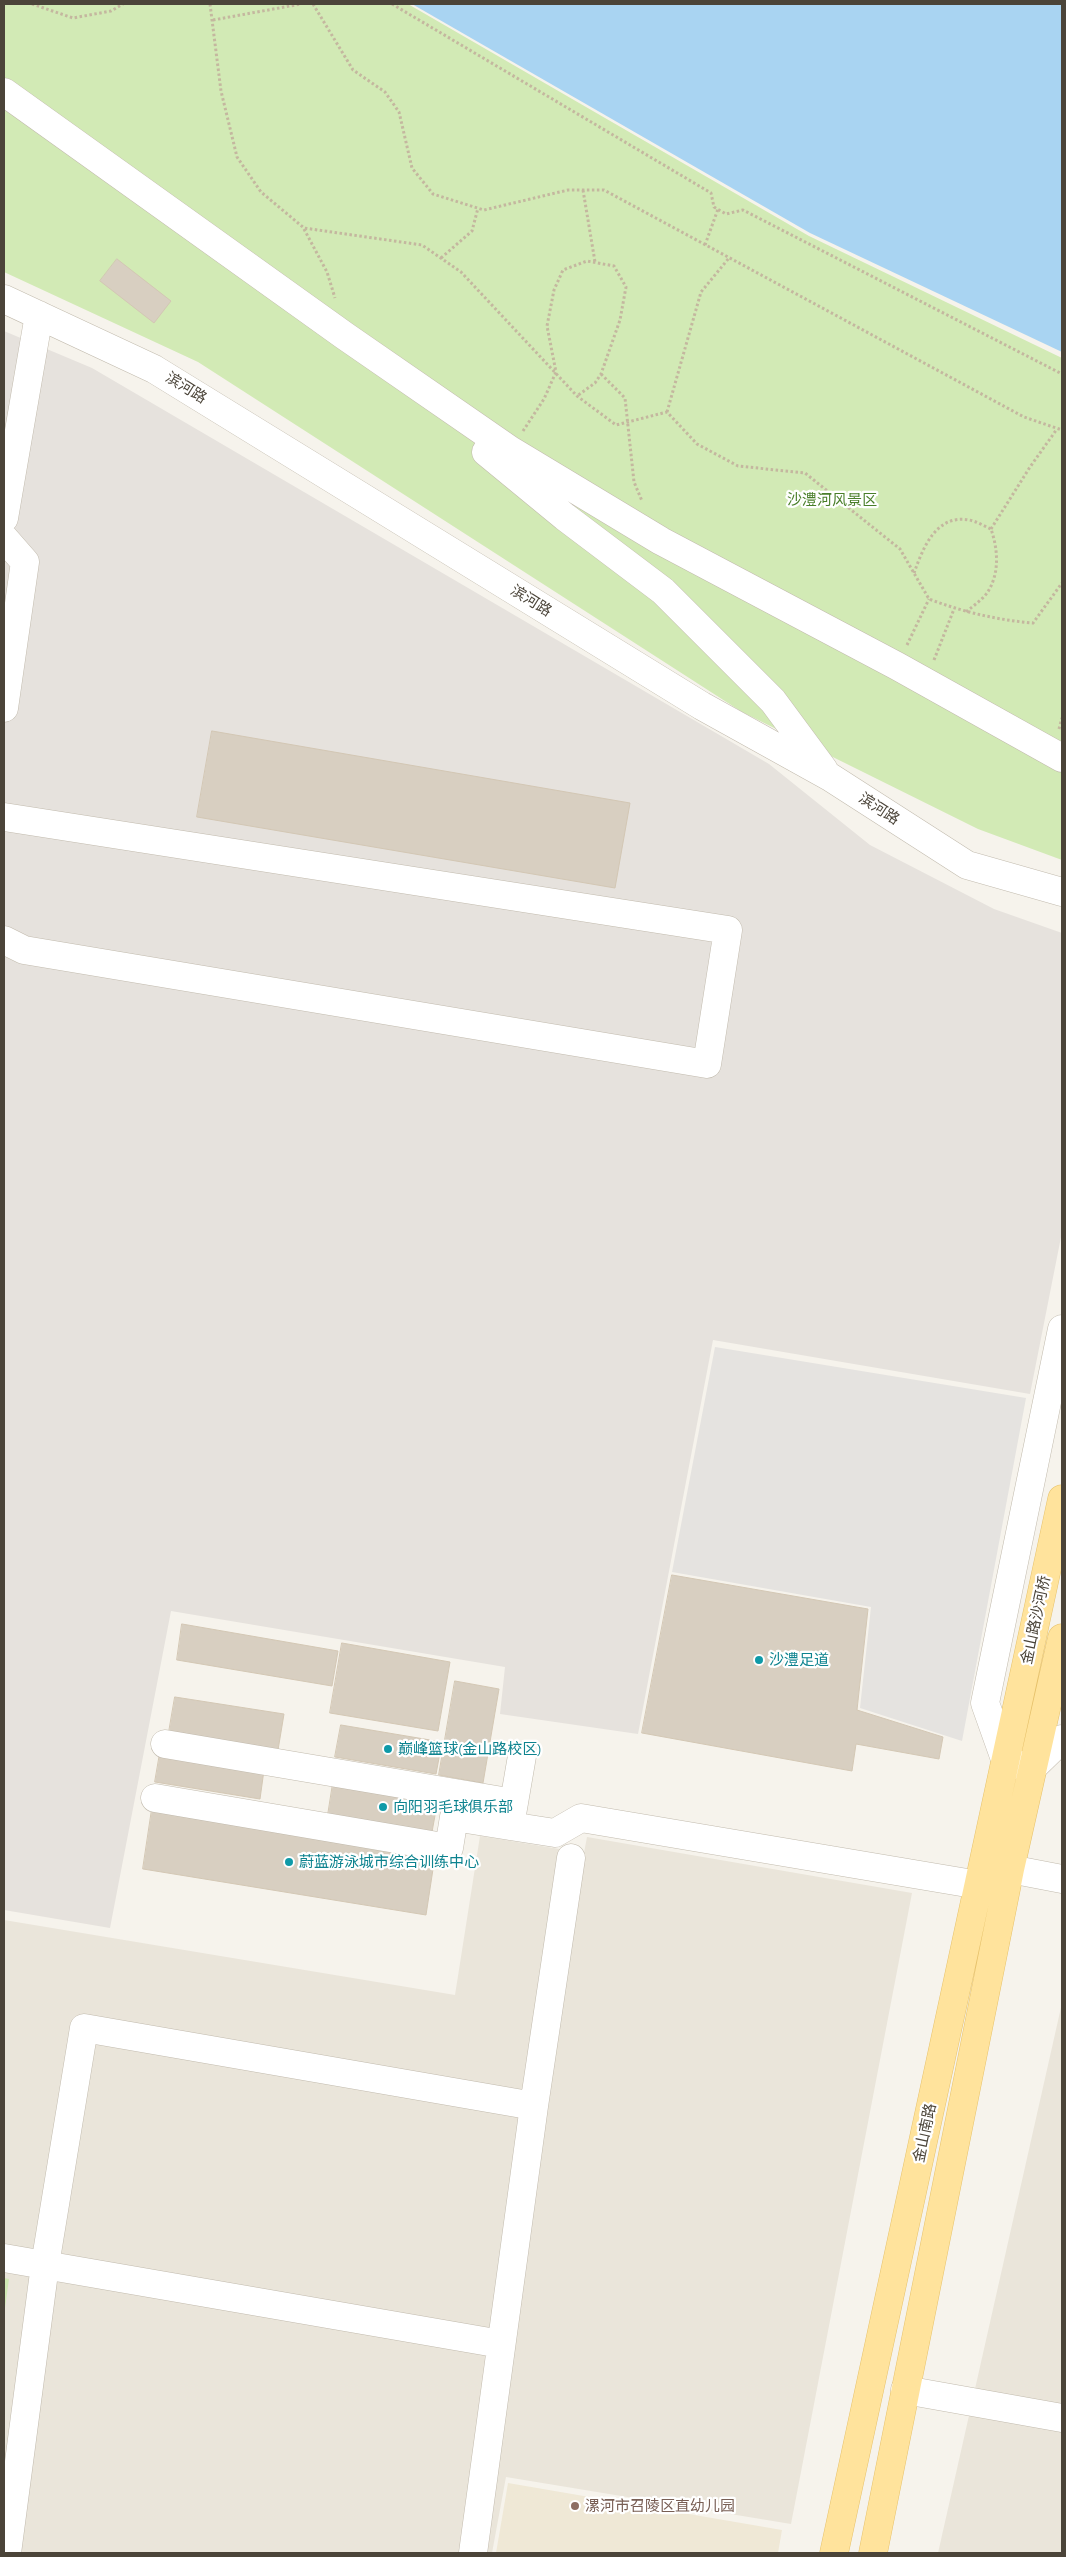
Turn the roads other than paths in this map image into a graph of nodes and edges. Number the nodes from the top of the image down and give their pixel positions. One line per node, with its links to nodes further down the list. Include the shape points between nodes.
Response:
1 (4, 92): 4 (street, via 344,336)
2 (4, 299): 3 (street, 滨河路)
3 (39, 315): 5 (street); 9 (street, 滨河路, via 154,369 702,706)
4 (468, 420): 8 (street, via 510,450 661,541); 9 (street, via 486,452 663,591 773,701)
5 (4, 518)
6 (4, 538): 7 (street, via 25,562)
7 (4, 708)
8 (1062, 758)
9 (830, 777): 11 (street, 滨河路, via 967,865)
10 (4, 816): 12 (street, via 728,930 707,1064 24,950)
11 (1062, 892)
12 (4, 940)
13 (1062, 1329): 21 (street, via 986,1703)
14 (1062, 1499): 16 (main road, 金山路沙河桥)
15 (1062, 1638): 17 (main road, 金山路沙河桥)
16 (1016, 1712): 21 (main road, 金山南路)
17 (1045, 1716): 22 (main road, 金山南路)
18 (1062, 1739): 22 (street)
19 (165, 1744): 24 (street)
20 (522, 1756): 24 (street)
21 (1006, 1762): 22 (street); 28 (main road, 金山南路)
22 (1032, 1768): 26 (main road, 金山南路)
23 (155, 1798): 24 (street, via 448,1848 454,1817)
24 (512, 1815): 28 (street, via 555,1833 581,1818)
25 (571, 1858): 29 (street)
26 (1010, 1869): 27 (street); 33 (main road, 金山南路)
27 (1062, 1879)
28 (979, 1885): 37 (main road, 金山南路)
29 (534, 2106): 31 (street, via 84,2028); 32 (street)
30 (4, 2258): 31 (street)
31 (45, 2265): 32 (street); 35 (street)
32 (502, 2344): 36 (street)
33 (905, 2390): 34 (street); 38 (main road, 金山南路)
34 (1062, 2418)
35 (7, 2553)
36 (473, 2553)
37 (834, 2553)
38 (873, 2553)

